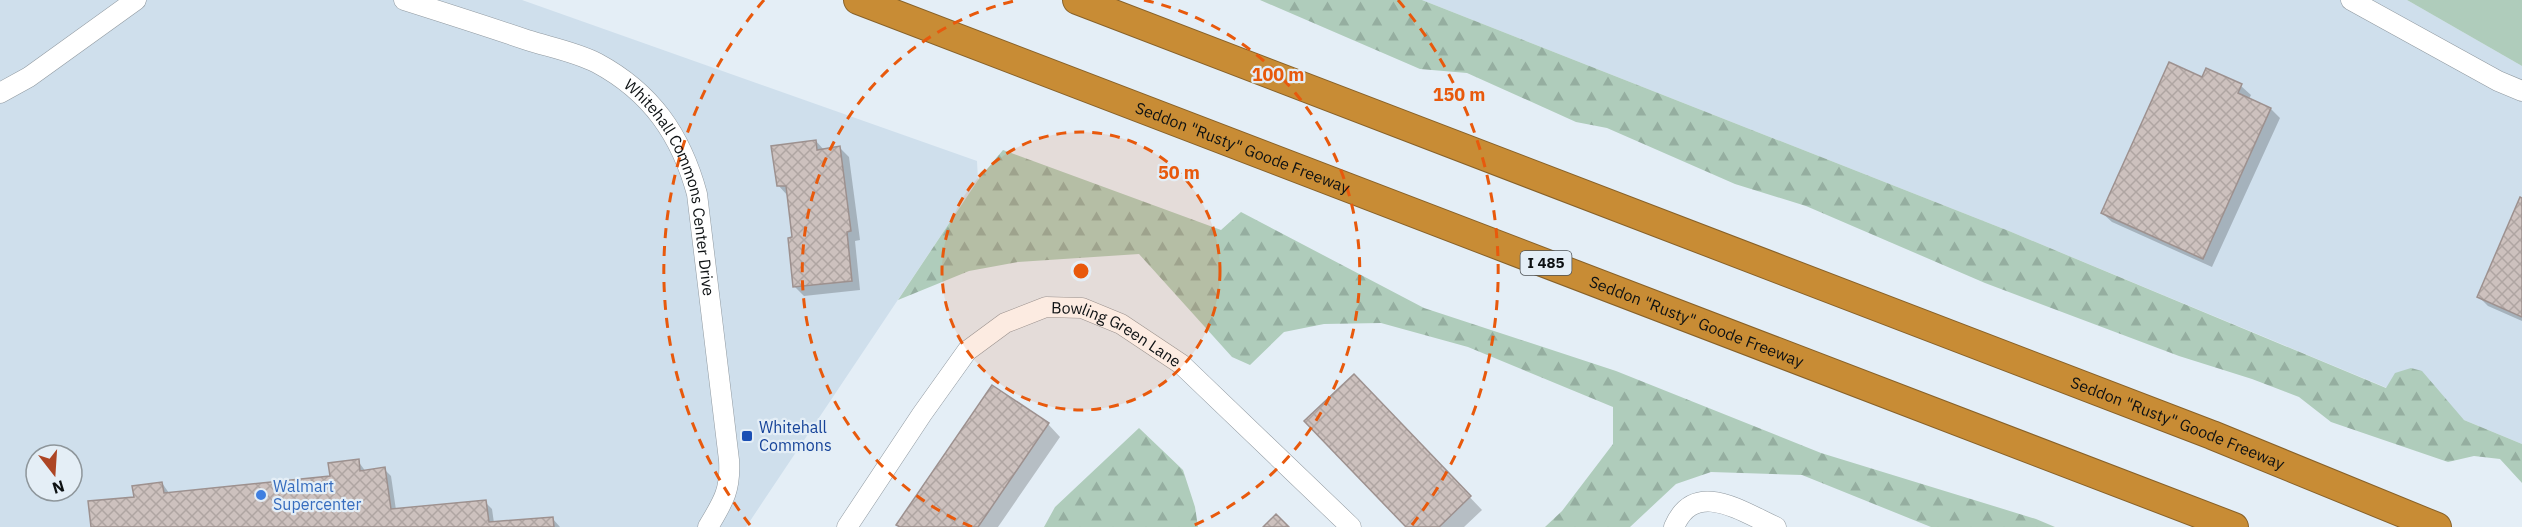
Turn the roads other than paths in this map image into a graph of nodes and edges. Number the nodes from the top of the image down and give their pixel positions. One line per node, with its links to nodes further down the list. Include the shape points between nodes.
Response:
1 (136, 0): 7 (street, via 29,77)
2 (404, 0): 8 (street, Whitehall Commons Center Drive, via 595,62 633,86 657,109 677,142 697,194 729,460 726,497)
3 (858, 0): 13 (highway, Seddon "Rusty" Goode Freeway / I 485)
4 (1077, 0): 14 (highway, Seddon "Rusty" Goode Freeway, via 2212,435)
5 (2351, 0): 6 (street)
6 (2522, 91)
7 (0, 93)
8 (708, 527)
9 (847, 527): 10 (street, Bowling Green Lane, via 967,351 1005,323 1046,307 1082,308 1121,324 1180,364)
10 (1350, 527)
11 (1674, 527): 12 (street, via 1688,505 1702,500 1724,504)
12 (1776, 527)
13 (2234, 527)
14 (2437, 527)

